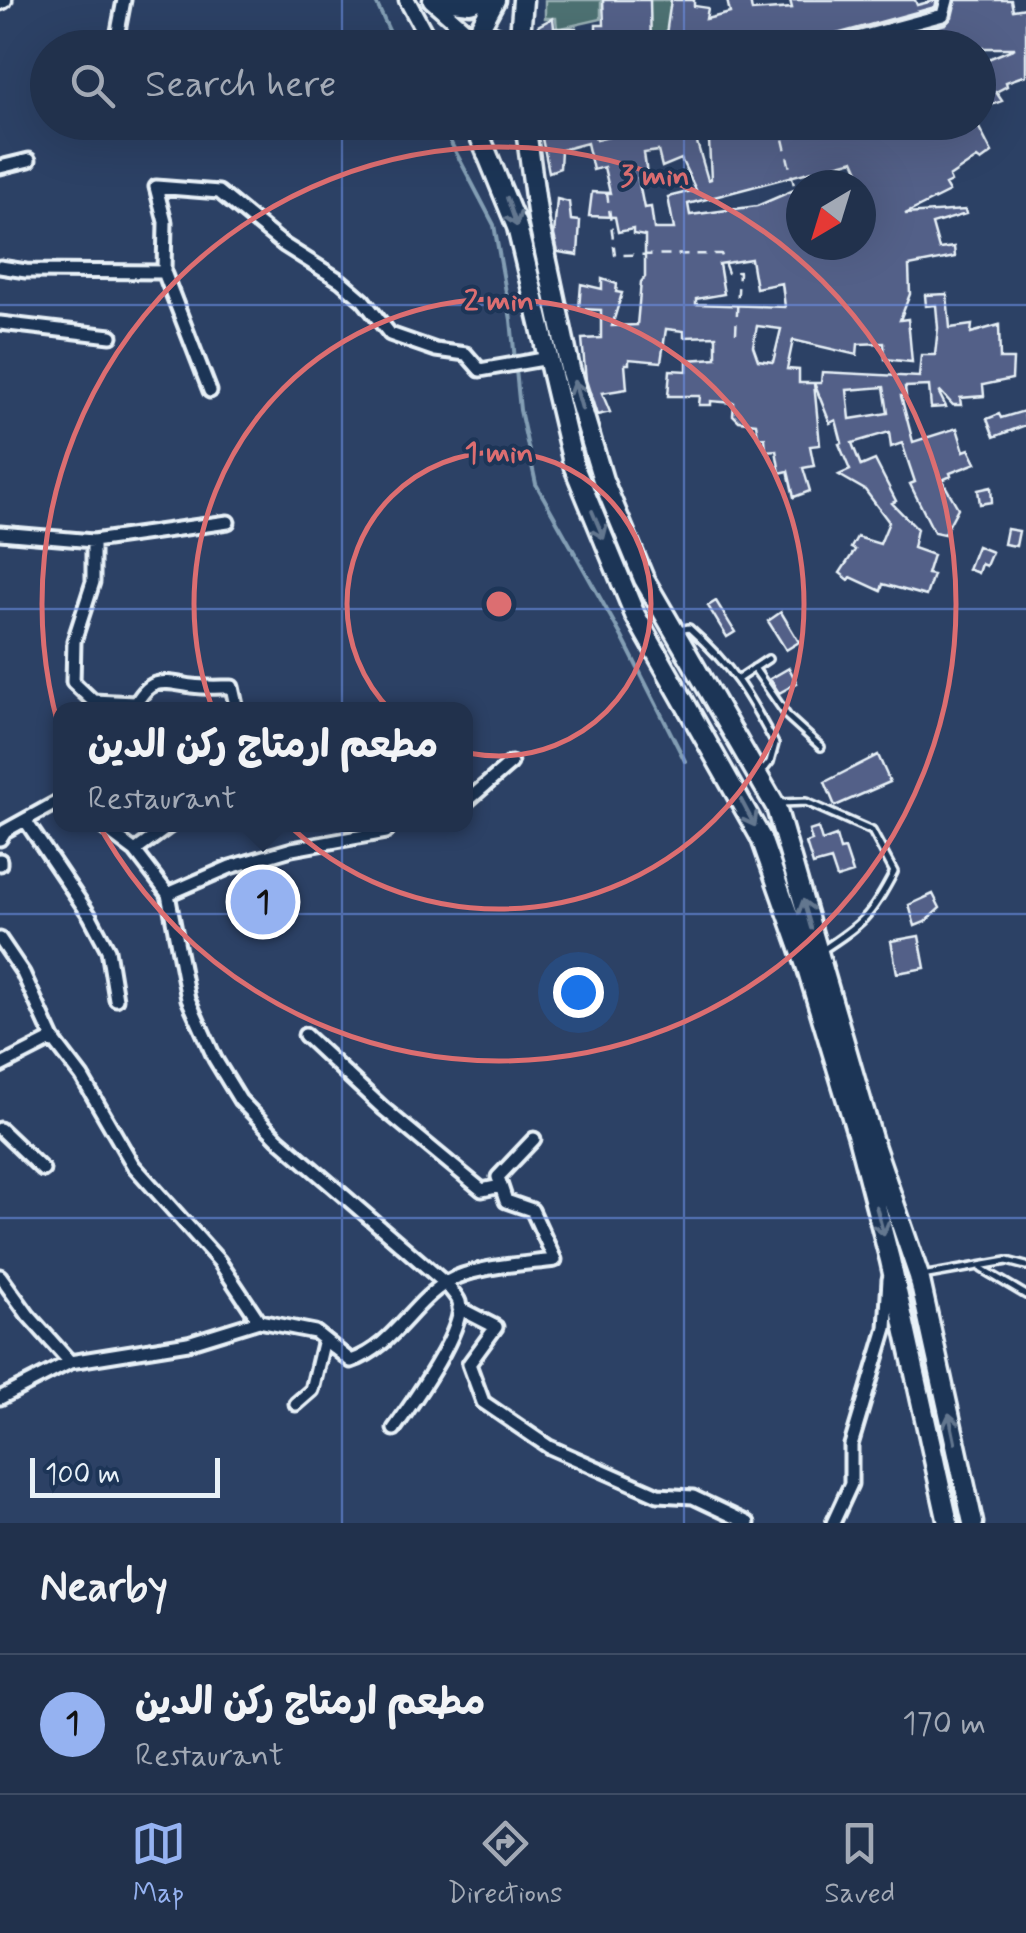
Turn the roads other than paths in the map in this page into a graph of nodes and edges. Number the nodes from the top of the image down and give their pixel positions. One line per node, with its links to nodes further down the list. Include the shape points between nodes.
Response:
1 (124, 0): 9 (street)
2 (408, 0): 10 (street)
3 (431, 0): 11 (street)
4 (442, 0): 5 (main road)
5 (480, 0)
6 (495, 0): 12 (main road)
7 (524, 0): 13 (main road)
8 (948, 0): 14 (street, via 943,15)
9 (118, 30)
10 (424, 30)
11 (459, 30)
12 (474, 30)
13 (521, 30)
14 (887, 30)
15 (481, 140): 23 (main road, one-way to 23, via 517,228)
16 (527, 140): 28 (main road, one-way to 16, via 622,529 581,406 538,219)
17 (29, 160): 18 (street)
18 (0, 167)
19 (0, 267): 20 (street)
20 (164, 272): 23 (street, via 165,222 156,187 219,192 284,246 341,281 390,334 466,354 480,370); 24 (street)
21 (0, 323): 22 (street)
22 (111, 336)
23 (548, 358): 58 (main road, one-way to 58, via 574,467 636,615 762,838)
24 (210, 391)
25 (228, 522): 27 (street)
26 (0, 533): 27 (street)
27 (93, 541): 32 (street, via 93,582 74,642 73,682)
28 (673, 631): 31 (lane, via 690,628); 37 (main road)
29 (768, 659): 30 (lane)
30 (754, 668): 31 (lane); 35 (lane, via 788,717)
31 (738, 680): 37 (lane, via 775,744)
32 (101, 702)
33 (137, 702): 34 (street, via 150,685 165,680 232,687)
34 (235, 702)
35 (821, 747)
36 (511, 763): 38 (street)
37 (759, 776): 39 (main road)
38 (473, 796)
39 (773, 803): 49 (main road, one-way to 39); 49 (lane, via 806,802 872,831 894,872 876,909)
40 (53, 804): 41 (street)
41 (25, 820): 45 (street); 50 (street, via 108,950)
42 (110, 832): 46 (street)
43 (161, 832): 46 (street)
44 (386, 832): 47 (street, via 292,848)
45 (0, 839)
46 (136, 850): 47 (street)
47 (168, 894): 63 (street, via 188,999 240,1100)
48 (0, 939): 52 (street, via 24,973)
49 (818, 953): 62 (main road)
50 (116, 998)
51 (305, 1035): 57 (street, via 482,1190)
52 (53, 1039): 53 (street); 66 (street, via 132,1166 219,1262)
53 (0, 1066)
54 (0, 1130): 56 (street)
55 (534, 1140): 57 (street, via 498,1176)
56 (43, 1170)
57 (501, 1186): 63 (street, via 506,1201 532,1210 555,1260)
58 (890, 1260): 73 (street, via 886,1328 851,1445 851,1484); 74 (main road)
59 (1026, 1266): 60 (lane, via 1007,1261)
60 (979, 1267): 62 (lane); 64 (lane)
61 (0, 1276): 68 (street)
62 (920, 1276): 75 (main road, one-way to 62)
63 (445, 1282): 65 (street); 67 (street, via 371,1355 351,1361)
64 (1026, 1295)
65 (459, 1308): 71 (street, via 428,1383); 72 (street, via 496,1327 469,1364 484,1402 549,1447 658,1495 693,1498)
66 (259, 1321): 67 (street); 68 (street, via 188,1343)
67 (324, 1339): 70 (street, via 312,1390)
68 (70, 1362): 69 (street)
69 (0, 1398)
70 (296, 1404)
71 (394, 1429)
72 (748, 1523)
73 (834, 1523)
74 (948, 1523)
75 (973, 1523)

